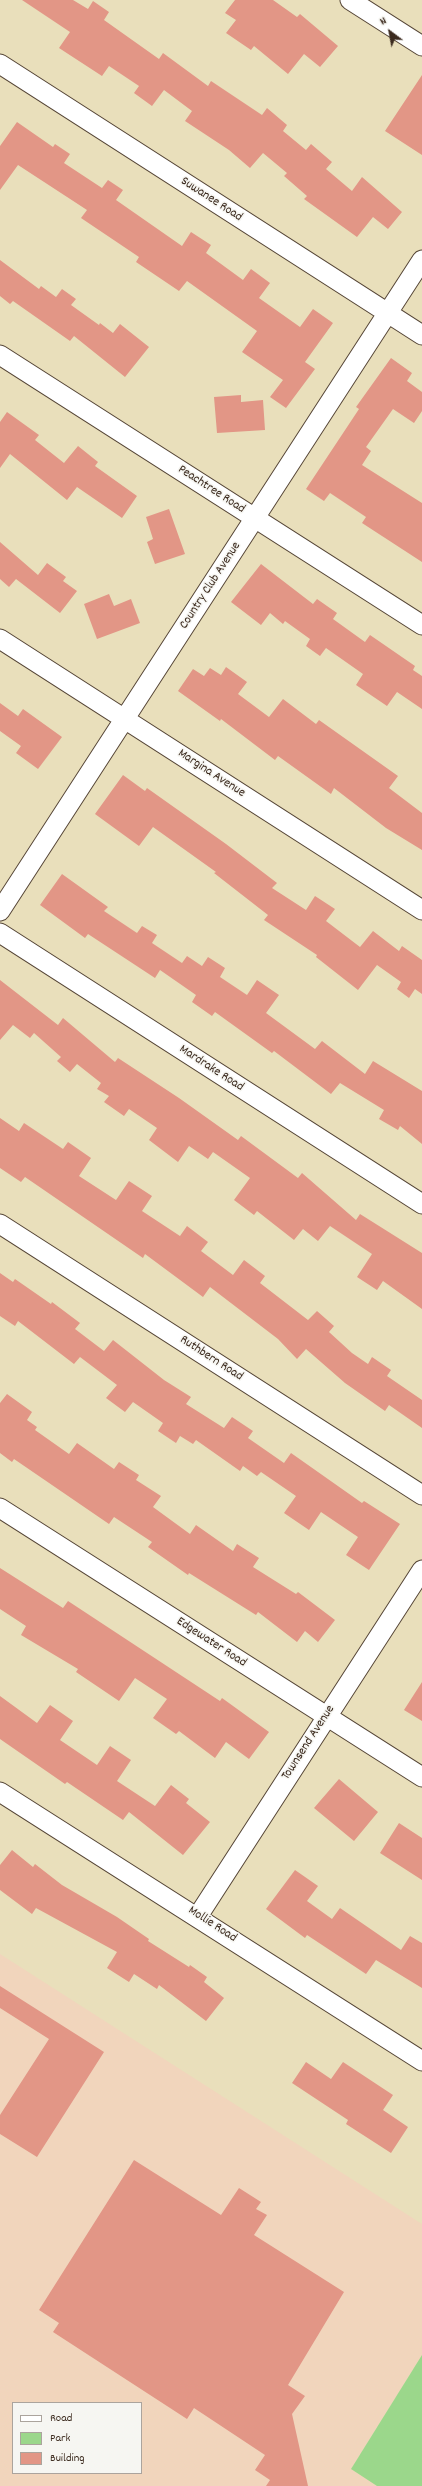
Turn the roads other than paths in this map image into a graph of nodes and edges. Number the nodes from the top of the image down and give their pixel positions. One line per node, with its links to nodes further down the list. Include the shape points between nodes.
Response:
1 (350, 0): 2 (street)
2 (422, 46)
3 (0, 64): 5 (street, Suwanee Road)
4 (422, 260): 5 (street, Country Club Avenue)
5 (388, 313): 6 (street, Suwanee Road); 8 (street, Country Club Avenue)
6 (422, 335)
7 (0, 354): 8 (street, Peachtree Road)
8 (255, 518): 9 (street, Peachtree Road); 11 (street, Country Club Avenue)
9 (422, 625)
10 (0, 639): 11 (street, Margina Avenue)
11 (125, 719): 12 (street, Margina Avenue); 13 (street, Country Club Avenue)
12 (422, 910)
13 (0, 912)
14 (0, 933): 15 (street, Mardrake Road)
15 (422, 1204)
16 (0, 1224): 17 (street, Ruthbern Road)
17 (422, 1495)
18 (0, 1508): 20 (street, Edgewater Road)
19 (422, 1570): 20 (street, Townsend Avenue)
20 (326, 1716): 21 (street, Edgewater Road); 23 (street, Townsend Avenue)
21 (422, 1777)
22 (0, 1792): 23 (street, Mollie Road)
23 (198, 1916): 24 (street, Mollie Road)
24 (422, 2061)

